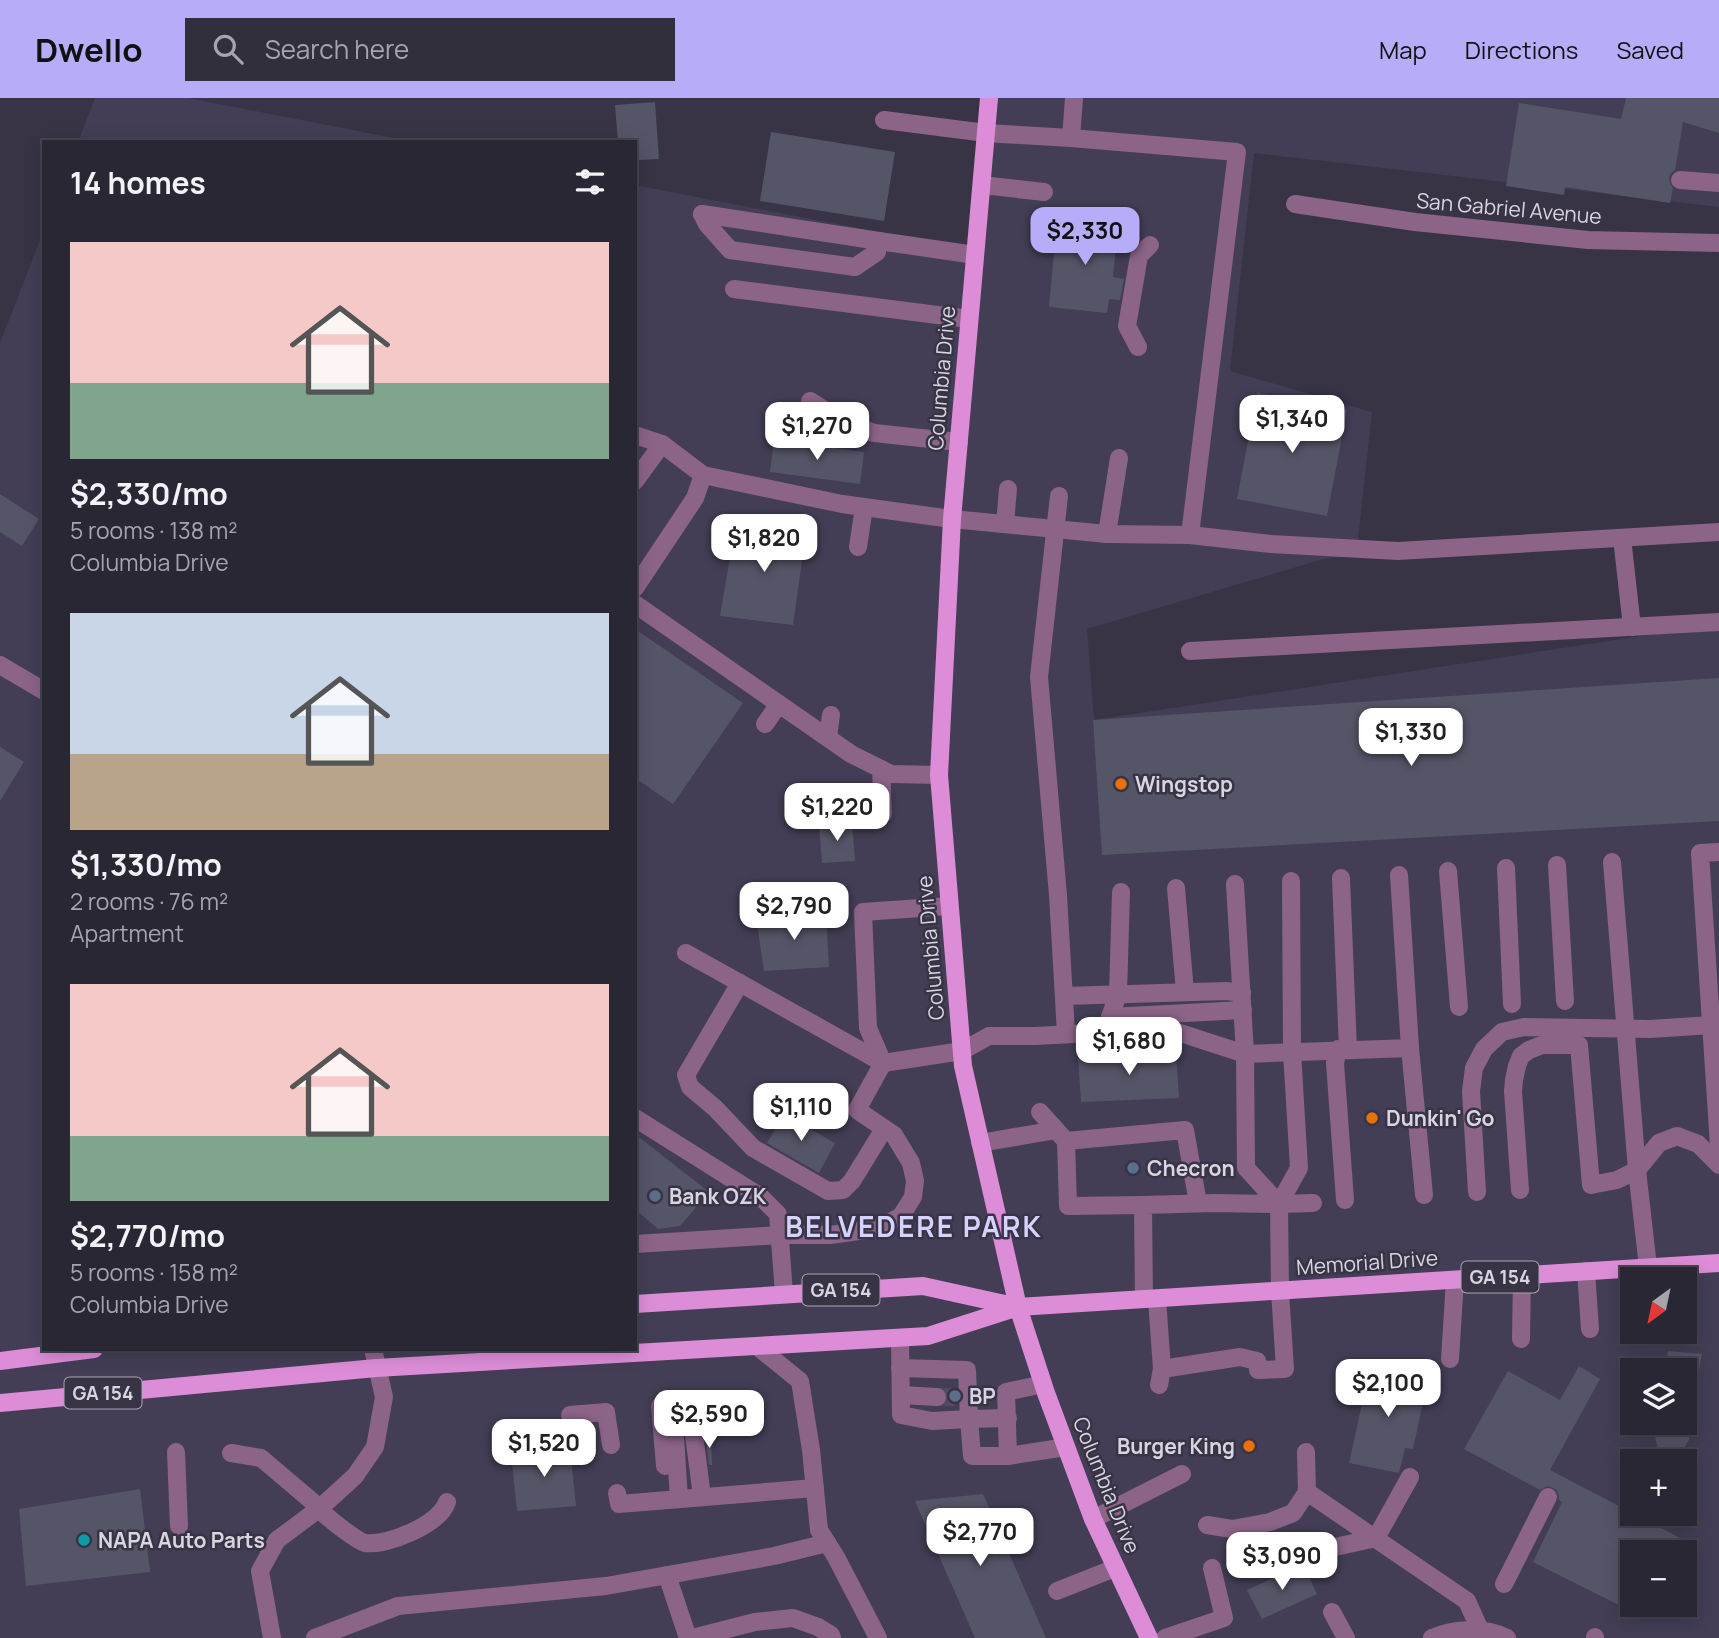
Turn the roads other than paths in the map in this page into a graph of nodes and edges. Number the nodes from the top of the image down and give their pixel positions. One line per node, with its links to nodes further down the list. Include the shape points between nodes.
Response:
1 (989, 98): 4 (main road, Columbia Drive)
2 (1074, 98): 5 (street)
3 (884, 120): 4 (street)
4 (986, 133): 5 (street); 8 (main road, Columbia Drive)
5 (1071, 138): 33 (street, via 1237,152)
6 (1680, 180): 7 (street)
7 (1719, 183)
8 (982, 185): 9 (street); 14 (main road, Columbia Drive)
9 (1044, 192)
10 (1295, 204): 11 (street, San Gabriel Avenue, via 1588,240)
11 (1719, 243)
12 (1150, 245): 17 (street, via 1139,256 1127,326)
13 (878, 247): 13 (street, via 704,219 730,250 855,267); 14 (street)
14 (975, 255): 16 (main road, Columbia Drive)
15 (734, 289): 16 (street)
16 (970, 318): 20 (main road, Columbia Drive)
17 (1138, 346)
18 (810, 401): 20 (street, via 842,421 874,433)
19 (637, 436): 21 (street)
20 (959, 442): 28 (main road, Columbia Drive)
21 (662, 444): 23 (street); 24 (street)
22 (1119, 458): 32 (street)
23 (703, 475): 27 (street); 36 (street, via 695,498)
24 (637, 478)
25 (1008, 489): 29 (street)
26 (1059, 496): 30 (street)
27 (864, 507): 28 (street); 35 (street)
28 (952, 519): 29 (street); 48 (main road, Columbia Drive)
29 (1005, 524): 30 (street)
30 (1055, 529): 32 (street); 66 (street, via 1039,677)
31 (1719, 532): 34 (street)
32 (1107, 534): 33 (street)
33 (1190, 535): 34 (street, via 1398,551)
34 (1622, 538): 39 (street)
35 (858, 547)
36 (637, 585)
37 (637, 605): 43 (street)
38 (1719, 622): 39 (street)
39 (1632, 627): 40 (street)
40 (1191, 651)
41 (0, 665): 42 (street)
42 (42, 690)
43 (779, 704): 45 (street); 46 (street)
44 (831, 715): 46 (street)
45 (765, 724)
46 (828, 737): 47 (street)
47 (881, 769): 48 (street, via 891,774); 49 (street)
48 (939, 775): 61 (main road, Columbia Drive)
49 (883, 814)
50 (1719, 852): 72 (street, via 1700,853)
51 (1612, 862): 73 (street)
52 (1557, 865): 68 (street)
53 (1506, 868): 69 (street)
54 (1448, 871): 70 (street)
55 (1399, 875): 76 (street)
56 (1341, 878): 77 (street)
57 (1291, 881): 79 (street)
58 (1235, 884): 67 (street)
59 (1176, 888): 64 (street)
60 (1121, 892): 65 (street)
61 (950, 906): 78 (main road, Columbia Drive); 81 (street, via 863,912 868,1028)
62 (686, 953): 63 (street)
63 (740, 983): 81 (street); 84 (street, via 686,1075 690,1087 753,1148 828,1191 843,1190 852,1181)
64 (1185, 992): 65 (street); 67 (street, via 1226,991)
65 (1118, 993): 66 (street); 71 (street)
66 (1064, 996): 74 (street)
67 (1243, 1001): 71 (street); 80 (street)
68 (1565, 1001)
69 (1512, 1004)
70 (1459, 1007)
71 (1107, 1024): 74 (street); 80 (street, via 1168,1029)
72 (1711, 1025): 73 (street); 87 (street)
73 (1625, 1028): 75 (street); 89 (street)
74 (1066, 1034): 78 (street, via 989,1036)
75 (1579, 1037): 89 (street, via 1591,1185); 90 (street, via 1529,1050 1517,1066 1513,1091); 91 (street, via 1524,1027 1502,1032 1484,1049 1474,1068 1471,1091)
76 (1410, 1048): 77 (street); 92 (street)
77 (1343, 1049): 79 (street); 93 (street, via 1335,1063)
78 (962, 1051): 81 (street); 86 (main road, Columbia Drive)
79 (1293, 1052): 80 (street); 97 (street, via 1299,1168)
80 (1245, 1054): 97 (street, via 1246,1168)
81 (883, 1063): 84 (street, via 857,1110)
82 (1040, 1112): 85 (street)
83 (637, 1120): 98 (street, via 761,1197 778,1214)
84 (884, 1129): 98 (street, via 894,1135 911,1163 915,1181 913,1197 901,1216 880,1228)
85 (1061, 1136): 86 (street); 94 (street, via 1185,1130); 96 (street, via 1068,1206)
86 (980, 1143): 111 (main road, Columbia Drive)
87 (1719, 1146)
88 (1719, 1165): 89 (street, via 1698,1144 1677,1136 1658,1143)
89 (1637, 1170): 101 (street)
90 (1520, 1190)
91 (1477, 1192)
92 (1424, 1195)
93 (1345, 1200)
94 (1198, 1203): 96 (street); 97 (street)
95 (1313, 1203): 97 (street)
96 (1143, 1205): 109 (street)
97 (1279, 1205): 107 (street)
98 (780, 1235): 99 (street); 108 (street)
99 (637, 1244)
100 (1719, 1263): 102 (main road, Memorial Drive / GA 154)
101 (1647, 1267)
102 (1691, 1267)
103 (1586, 1271): 104 (main road, Memorial Drive / GA 154); 105 (main road, Memorial Drive / GA 154); 112 (street)
104 (1620, 1272)
105 (1522, 1275): 106 (main road, Memorial Drive / GA 154); 114 (street)
106 (1455, 1280): 107 (main road, Memorial Drive / GA 154); 118 (street)
107 (1280, 1291): 109 (main road, Memorial Drive / GA 154); 109 (street, via 1285,1369 1258,1370 1257,1362 1240,1357 1161,1377)
108 (784, 1293): 110 (main road, Memorial Drive / GA 154); 111 (main road, Memorial Drive / GA 154, via 923,1286)
109 (1150, 1299): 111 (main road, Memorial Drive / GA 154)
110 (637, 1304)
111 (1018, 1307): 113 (main road, Memorial Drive / GA 154, via 928,1336); 122 (main road, Columbia Drive)
112 (1590, 1329)
113 (900, 1338): 115 (main road, Memorial Drive / GA 154); 121 (street)
114 (1521, 1339)
115 (758, 1346): 120 (main road, Memorial Drive / GA 154); 137 (street, via 800,1381)
116 (78, 1351): 119 (main road, GA 154)
117 (373, 1351): 120 (street)
118 (1450, 1359)
119 (0, 1361)
120 (376, 1367): 125 (main road, Memorial Drive / GA 154); 143 (street, via 384,1397 375,1447 355,1475)
121 (901, 1368): 123 (street); 128 (street, via 967,1370)
122 (1043, 1384): 127 (street, via 1006,1392); 130 (main road, Columbia Drive)
123 (901, 1395): 124 (street); 128 (street, via 901,1416 932,1421)
124 (937, 1397)
125 (0, 1403)
126 (570, 1415): 129 (street, via 606,1412)
127 (1008, 1418): 128 (street); 134 (street)
128 (969, 1419): 134 (street, via 972,1456)
129 (611, 1446)
130 (1066, 1447): 134 (street); 144 (main road, Columbia Drive)
131 (176, 1452): 146 (street)
132 (1306, 1452): 138 (street)
133 (231, 1453): 143 (street, via 261,1458)
134 (1008, 1456)
135 (1182, 1474): 144 (street)
136 (1410, 1477): 147 (street)
137 (815, 1488): 141 (street); 148 (street, via 819,1531)
138 (1307, 1492): 145 (street, via 1293,1514 1270,1522 1232,1529); 147 (street)
139 (617, 1493): 141 (street, via 619,1504)
140 (1548, 1497): 153 (street)
141 (685, 1499): 141 (street, via 676,1404)
142 (447, 1502): 143 (street, via 444,1511 408,1535 363,1543)
143 (320, 1508): 157 (street, via 277,1540 260,1571)
144 (1093, 1519): 150 (main road, Columbia Drive)
145 (1207, 1525)
146 (178, 1526)
147 (1376, 1538): 149 (street); 156 (street, via 1467,1601)
148 (827, 1543): 152 (street); 161 (street)
149 (1335, 1547)
150 (1115, 1568): 154 (street); 162 (main road, Columbia Drive)
151 (1212, 1568): 163 (street, via 1224,1618)
152 (667, 1575): 158 (street, via 606,1586 398,1606); 159 (street)
153 (1504, 1584)
154 (1057, 1591)
155 (1332, 1612): 164 (street)
156 (1480, 1630): 165 (street); 166 (street)
157 (272, 1638)
158 (314, 1638)
159 (690, 1638): 160 (street, via 793,1618)
160 (832, 1638)
161 (878, 1638)
162 (1149, 1638)
163 (1165, 1638)
164 (1346, 1638)
165 (1432, 1638)
166 (1507, 1638)

